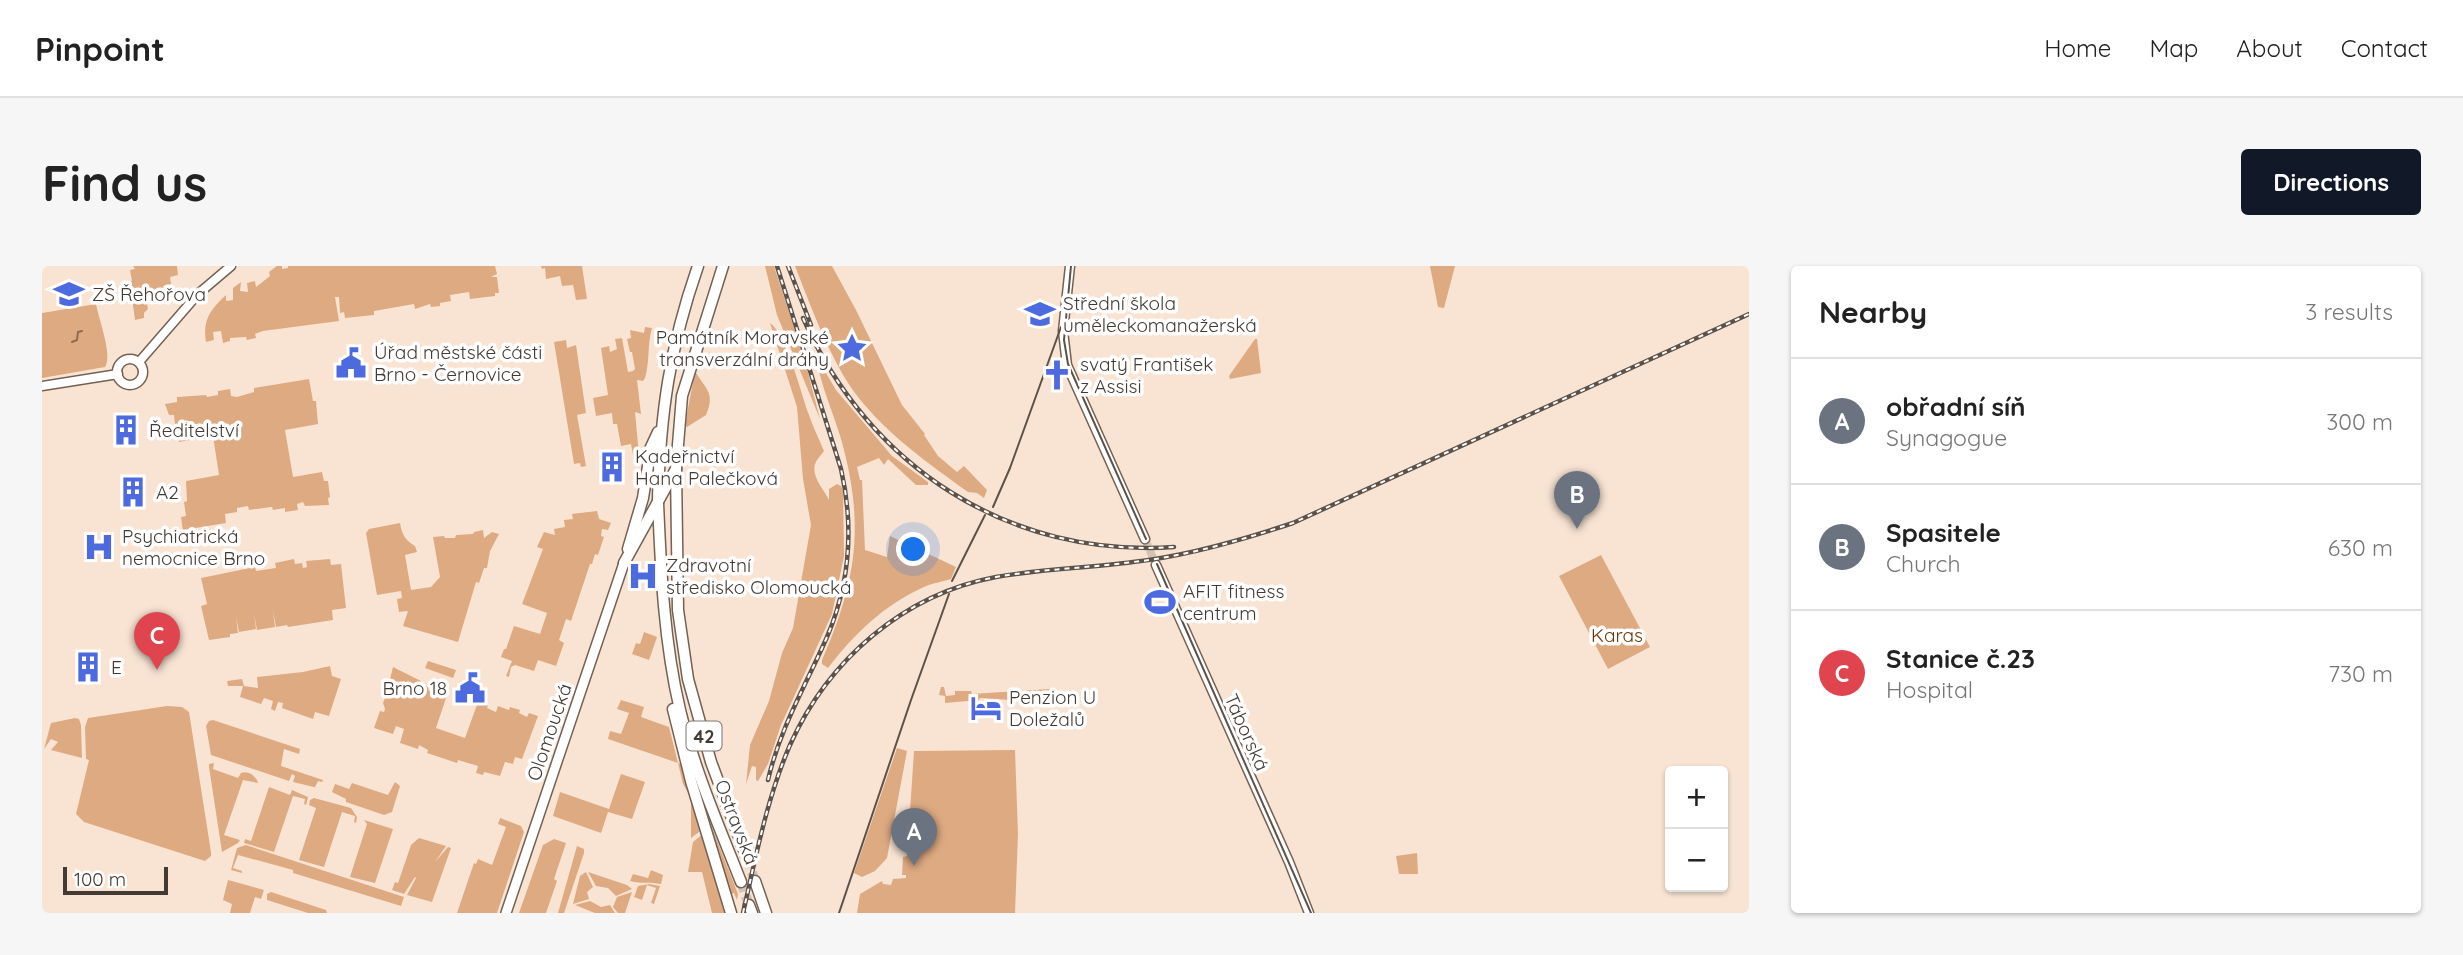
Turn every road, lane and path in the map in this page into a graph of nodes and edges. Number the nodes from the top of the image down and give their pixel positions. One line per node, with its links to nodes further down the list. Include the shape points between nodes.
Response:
1 (231, 266): 5 (street, via 198,294)
2 (698, 266): 8 (main road, 42, via 677,329)
3 (723, 266): 9 (main road, 42, via 682,396)
4 (1070, 266): 11 (street, via 1063,331 1067,365)
5 (139, 362): 6 (street, via 122,362); 6 (street, via 143,372 137,382 125,383)
6 (118, 374): 7 (street)
7 (42, 386)
8 (661, 426): 10 (main road, 42); 12 (main road, via 651,447 643,498)
9 (676, 469): 10 (main road); 15 (main road, Ostravská / 42, via 678,610 688,679 711,762)
10 (658, 503): 12 (main road); 14 (main road, 42)
11 (1144, 539)
12 (624, 563): 18 (main road, Olomoucká)
13 (1156, 565): 21 (street, Táborská)
14 (664, 611): 17 (main road, Ostravská / 42, via 684,724); 19 (main road, 42, via 663,645 675,719)
15 (747, 858)
16 (755, 881): 20 (main road, Ostravská)
17 (741, 882)
18 (506, 913)
19 (731, 913)
20 (768, 913)
21 (1309, 913)

